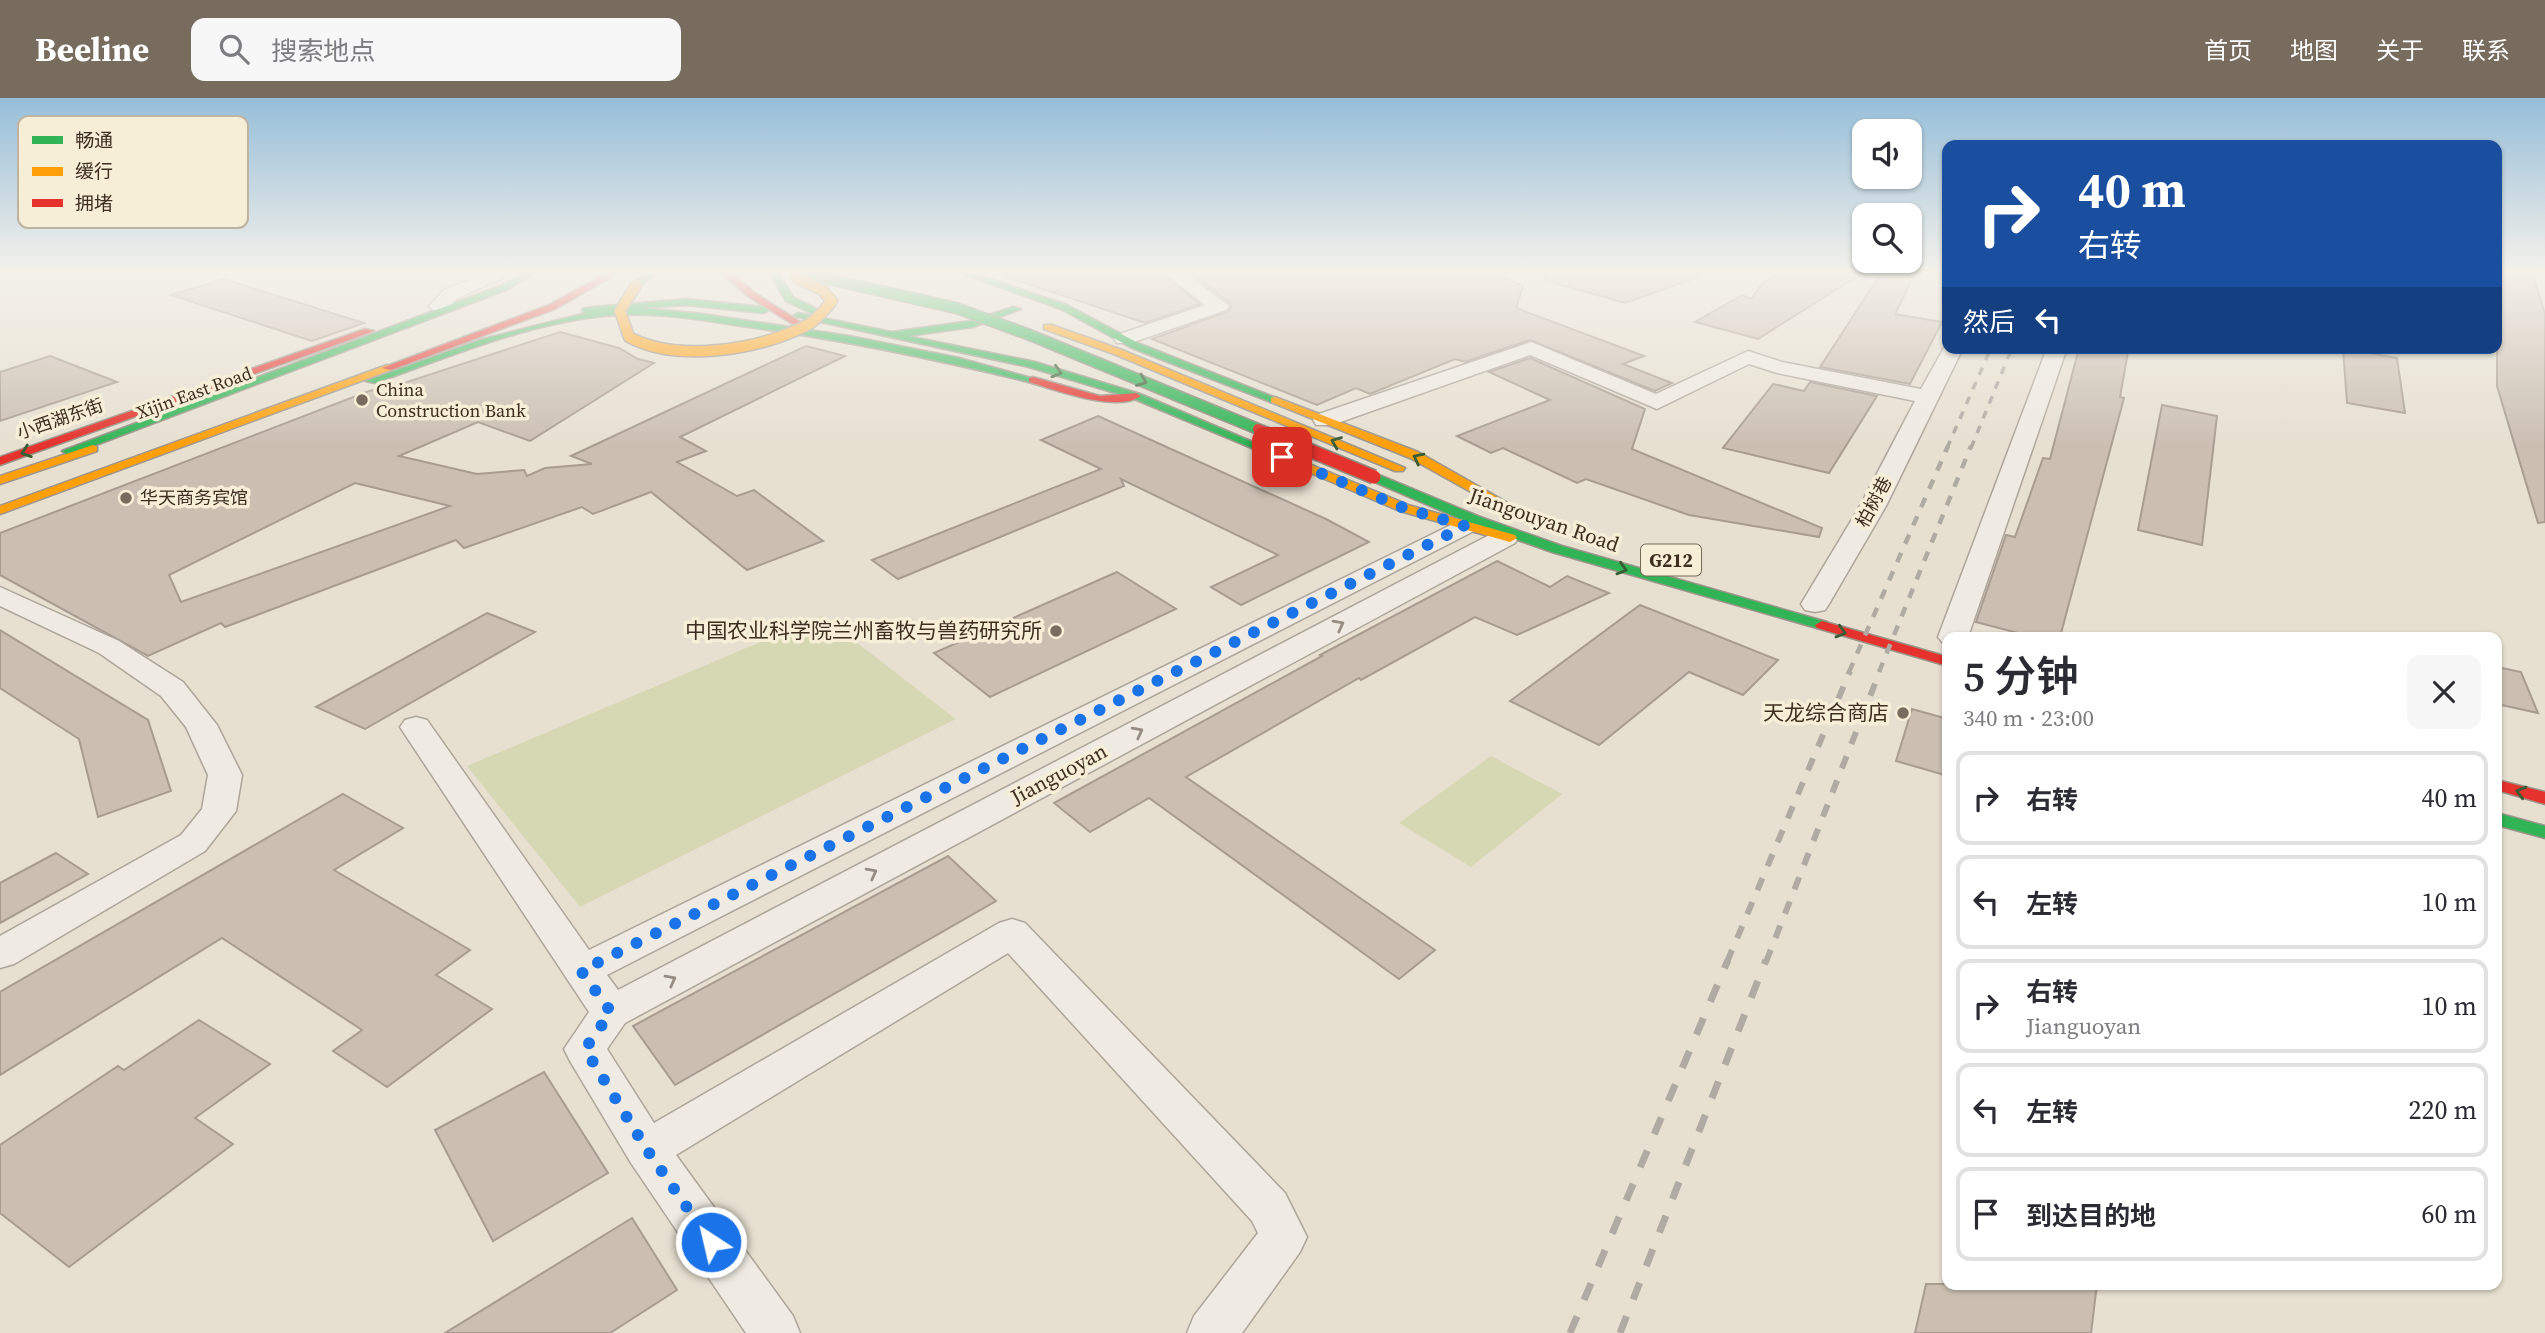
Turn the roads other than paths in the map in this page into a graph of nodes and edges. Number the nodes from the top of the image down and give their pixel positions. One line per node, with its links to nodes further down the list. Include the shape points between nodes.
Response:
1 (372, 330): 29 (main road, 小西湖东街, one-way to 29)
2 (395, 330): 28 (main road)
3 (425, 330): 28 (main road, Xijin East Road)
4 (460, 330): 31 (main road)
5 (488, 330): 21 (main road)
6 (503, 330): 21 (main road)
7 (533, 330): 24 (main road)
8 (624, 330): 10 (main road, bridge, via 644,345 702,350 769,341)
9 (793, 330): 18 (main road)
10 (797, 330)
11 (807, 330): 18 (main road)
12 (869, 330): 19 (main road)
13 (936, 330): 19 (main road)
14 (1015, 330): 36 (main road, Jiangouyan Road / G212, one-way to 36, bridge, via 1475,520)
15 (1055, 330): 34 (main road, Jiangouyan Road, one-way to 15, via 1399,468)
16 (1106, 330): 20 (main road)
17 (1151, 330): 20 (street)
18 (811, 332): 25 (main road, via 948,357 1100,399)
19 (896, 334): 25 (main road, one-way to 25, via 1031,364)
20 (1124, 339): 27 (main road)
21 (456, 341): 24 (main road); 32 (main road)
22 (1950, 354): 26 (street, 柏树巷)
23 (2055, 354): 39 (street)
24 (400, 370): 33 (main road)
25 (1136, 396): 35 (main road, via 1404,508)
26 (1928, 397): 27 (street, via 1748,358 1657,402 1531,348); 38 (street, 柏树巷, via 1873,506)
27 (1324, 420): 34 (main road, one-way to 27, via 1414,455)
28 (122, 435): 30 (main road, Xijin East Road)
29 (0, 461)
30 (0, 478)
31 (0, 497)
32 (0, 510)
33 (0, 517)
34 (1520, 523): 35 (main road); 36 (main road); 48 (street, Jianguoyan, one-way to 34)
35 (1465, 526): 47 (street, Jianguoyan)
36 (1556, 549): 40 (main road, Jiangouyan Road / G212, one-way to 40)
37 (0, 595): 46 (street, via 108,647 172,689 201,725 225,775 219,811 193,843)
38 (1813, 603)
39 (1947, 632)
40 (1942, 660)
41 (416, 727): 47 (street)
42 (2502, 786): 43 (main road, one-way to 42)
43 (2545, 799)
44 (2502, 820): 45 (main road)
45 (2545, 832)
46 (0, 954)
47 (581, 971): 48 (street)
48 (611, 1012): 49 (street, via 585,1049)
49 (647, 1150): 50 (street); 51 (street, via 1012,933 1269,1206 1283,1237)
50 (775, 1333)
51 (1212, 1333)

